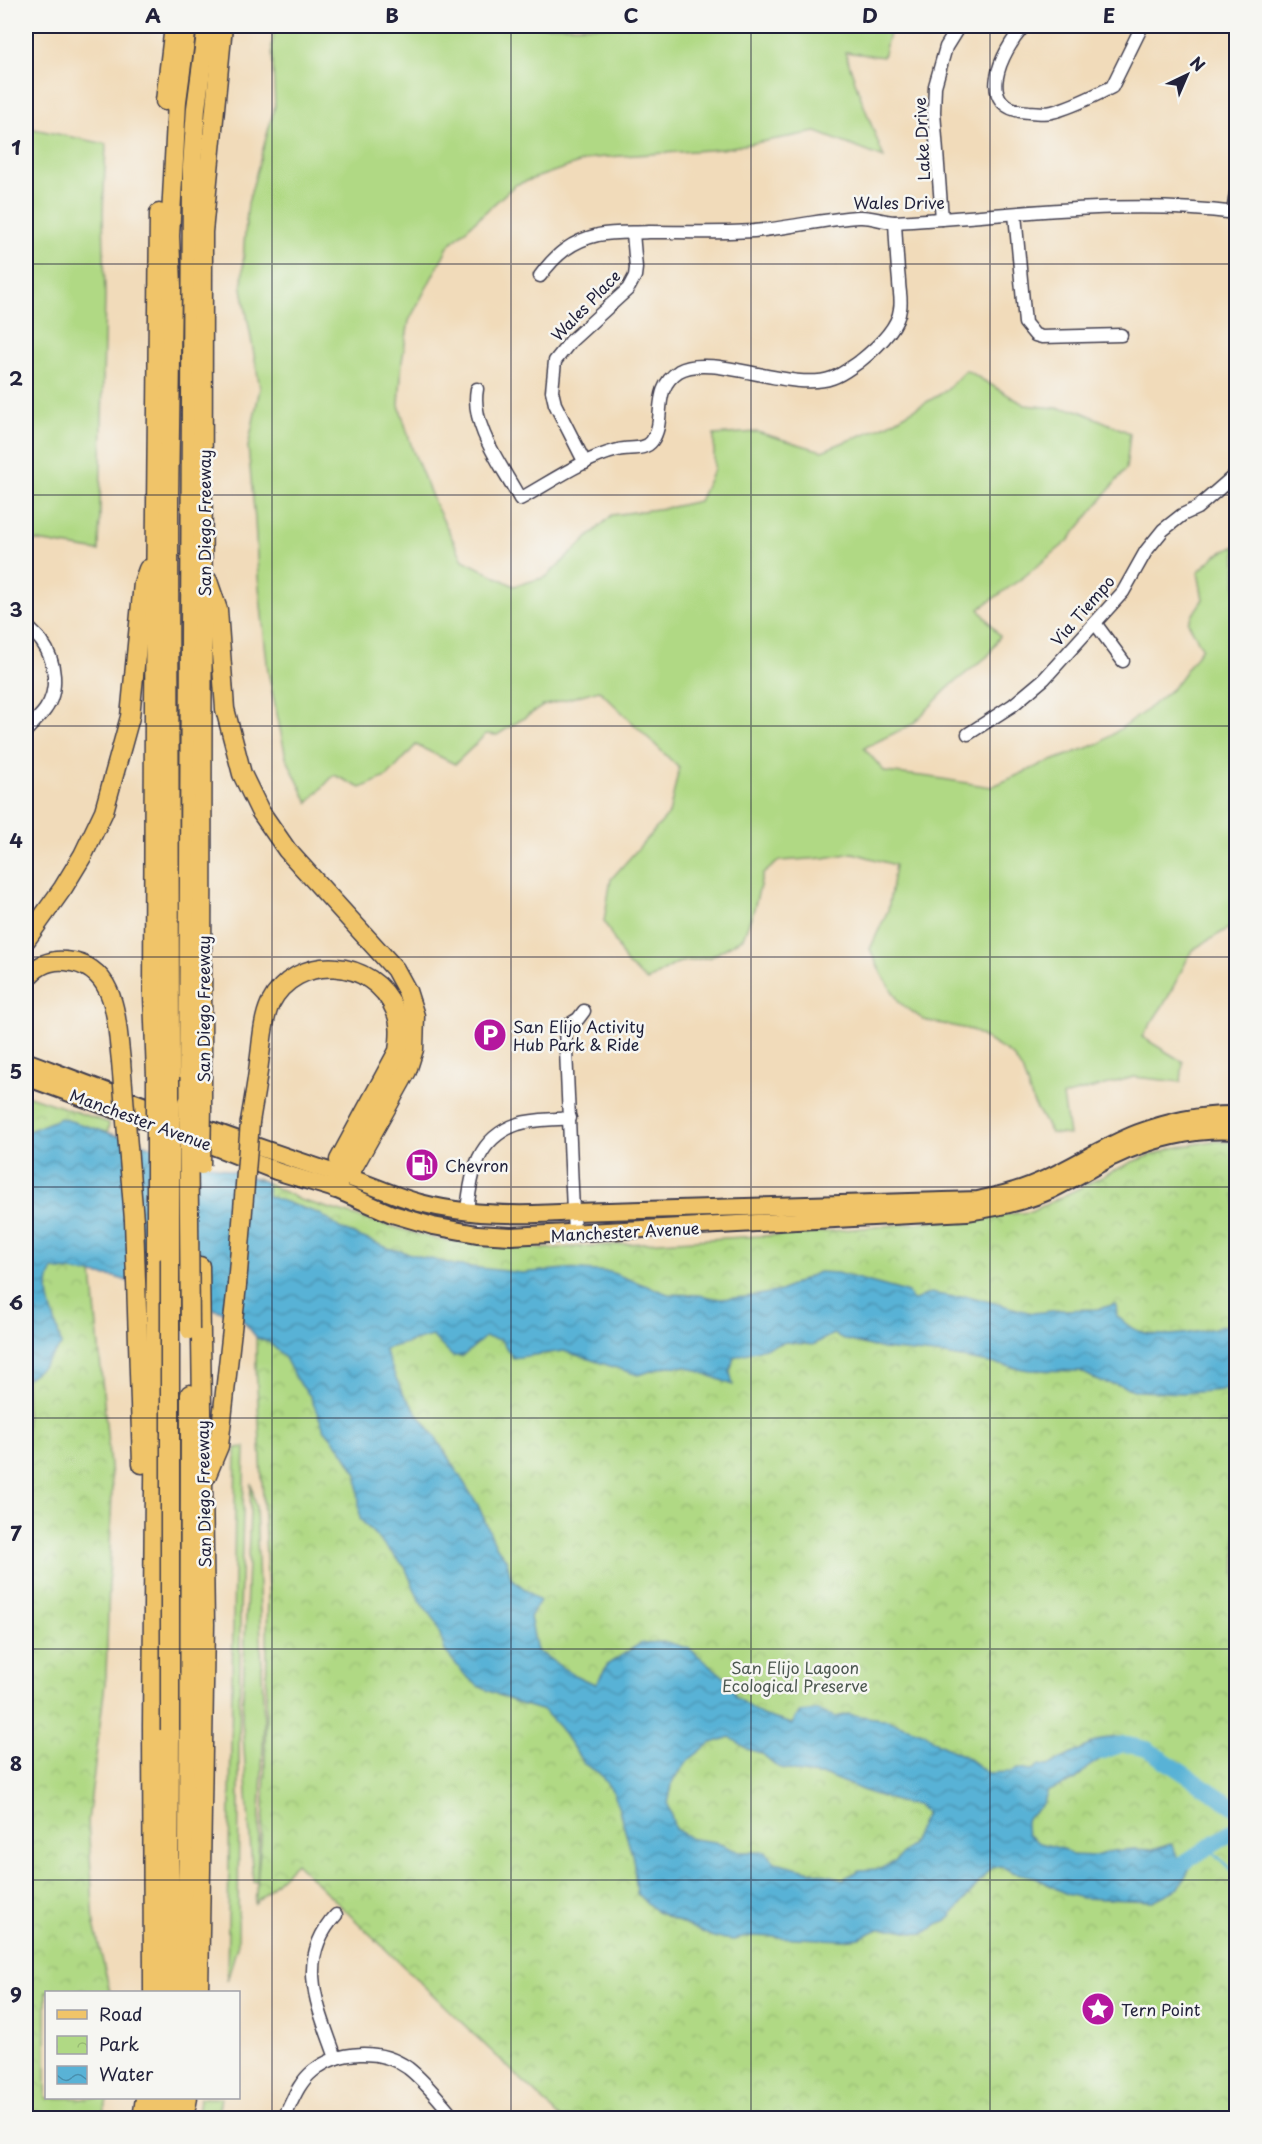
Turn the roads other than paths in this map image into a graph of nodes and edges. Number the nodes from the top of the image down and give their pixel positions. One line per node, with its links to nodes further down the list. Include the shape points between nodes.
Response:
1 (174, 26): 19 (highway, via 162,140 158,240)
2 (187, 26): 30 (highway, via 177,101 170,236)
3 (207, 26): 32 (highway, via 192,167)
4 (223, 26): 20 (highway, San Diego Freeway, via 202,232)
5 (959, 26): 11 (street, Lake Drive, via 946,47 935,86)
6 (1023, 26): 7 (street, via 995,76 998,98 1016,111 1050,113 1112,87)
7 (1142, 26)
8 (1236, 193): 9 (street)
9 (1235, 213): 10 (street, Wales Drive, via 1095,207)
10 (1015, 214): 11 (street, Wales Drive); 15 (street, via 1025,323 1035,335)
11 (942, 219): 12 (street, Wales Drive)
12 (895, 222): 13 (street, Wales Drive, via 860,217 754,231); 17 (street, via 900,309 894,326 869,354 831,379 808,382 702,365 680,370 667,383 659,402 658,428 651,443)
13 (633, 233): 14 (street, Wales Drive, via 599,235 563,249); 17 (street, Wales Place, via 636,268 628,289 571,341 555,362 555,404)
14 (540, 276)
15 (1121, 334)
16 (477, 389): 17 (street, via 480,427 520,499)
17 (585, 463)
18 (1236, 474): 21 (street, Via Tiempo, via 1197,508 1163,530 1123,591)
19 (155, 550): 26 (highway, via 143,583 130,717 104,811 83,855); 30 (highway, via 153,995)
20 (203, 567): 32 (highway, San Diego Freeway); 36 (highway, via 218,610 225,709 242,774 286,850 395,969 415,1016 414,1049 407,1071 355,1164)
21 (1095, 623): 23 (street); 25 (street, Via Tiempo, via 1044,679)
22 (26, 625): 24 (street, via 43,643 55,680 45,710)
23 (1123, 661)
24 (26, 730)
25 (968, 734)
26 (26, 940)
27 (26, 979): 42 (highway, bridge, via 40,966 58,960 77,962 97,974 115,1007 134,1220)
28 (584, 1011): 34 (street, via 565,1027)
29 (26, 1061): 36 (main road, Manchester Avenue, via 288,1158)
30 (163, 1076): 42 (highway, bridge); 45 (highway, bridge, via 170,1730)
31 (26, 1077): 36 (main road, Manchester Avenue, via 276,1171)
32 (195, 1104): 40 (highway, San Diego Freeway, bridge, via 200,1266)
33 (1236, 1115): 38 (main road, Manchester Avenue, via 1181,1119 1137,1133 1015,1191 978,1200)
34 (570, 1118): 37 (street, via 520,1123 494,1137 477,1160); 38 (street)
35 (1236, 1131): 39 (main road, Manchester Avenue, via 1192,1132 1150,1142 1007,1206 967,1212)
36 (338, 1182): 37 (main road, Manchester Avenue); 39 (main road, Manchester Avenue, via 392,1214 433,1226 512,1236); 41 (highway, bridge, via 339,1160 398,1051 401,1031 395,1009 382,988 367,976 331,967 312,969 294,978 270,1004 265,1022 249,1122 219,1446)
37 (467, 1211): 38 (main road, Manchester Avenue, via 507,1215)
38 (574, 1212): 39 (street)
39 (574, 1234)
40 (196, 1332): 41 (highway, San Diego Freeway); 46 (highway)
41 (203, 1484): 47 (highway, San Diego Freeway)
42 (152, 1726): 44 (highway)
43 (336, 1916): 48 (street, via 315,1950 311,1971 315,1999)
44 (153, 1991)
45 (167, 1991)
46 (183, 1991)
47 (199, 1991)
48 (336, 2058): 57 (street, via 313,2072 297,2091); 58 (street, via 370,2054 399,2063 422,2081)
49 (146, 2099): 53 (highway)
50 (159, 2099): 54 (highway)
51 (173, 2099): 55 (highway)
52 (188, 2099): 56 (highway)
53 (142, 2118)
54 (156, 2118)
55 (170, 2118)
56 (184, 2118)
57 (284, 2118)
58 (455, 2118)

